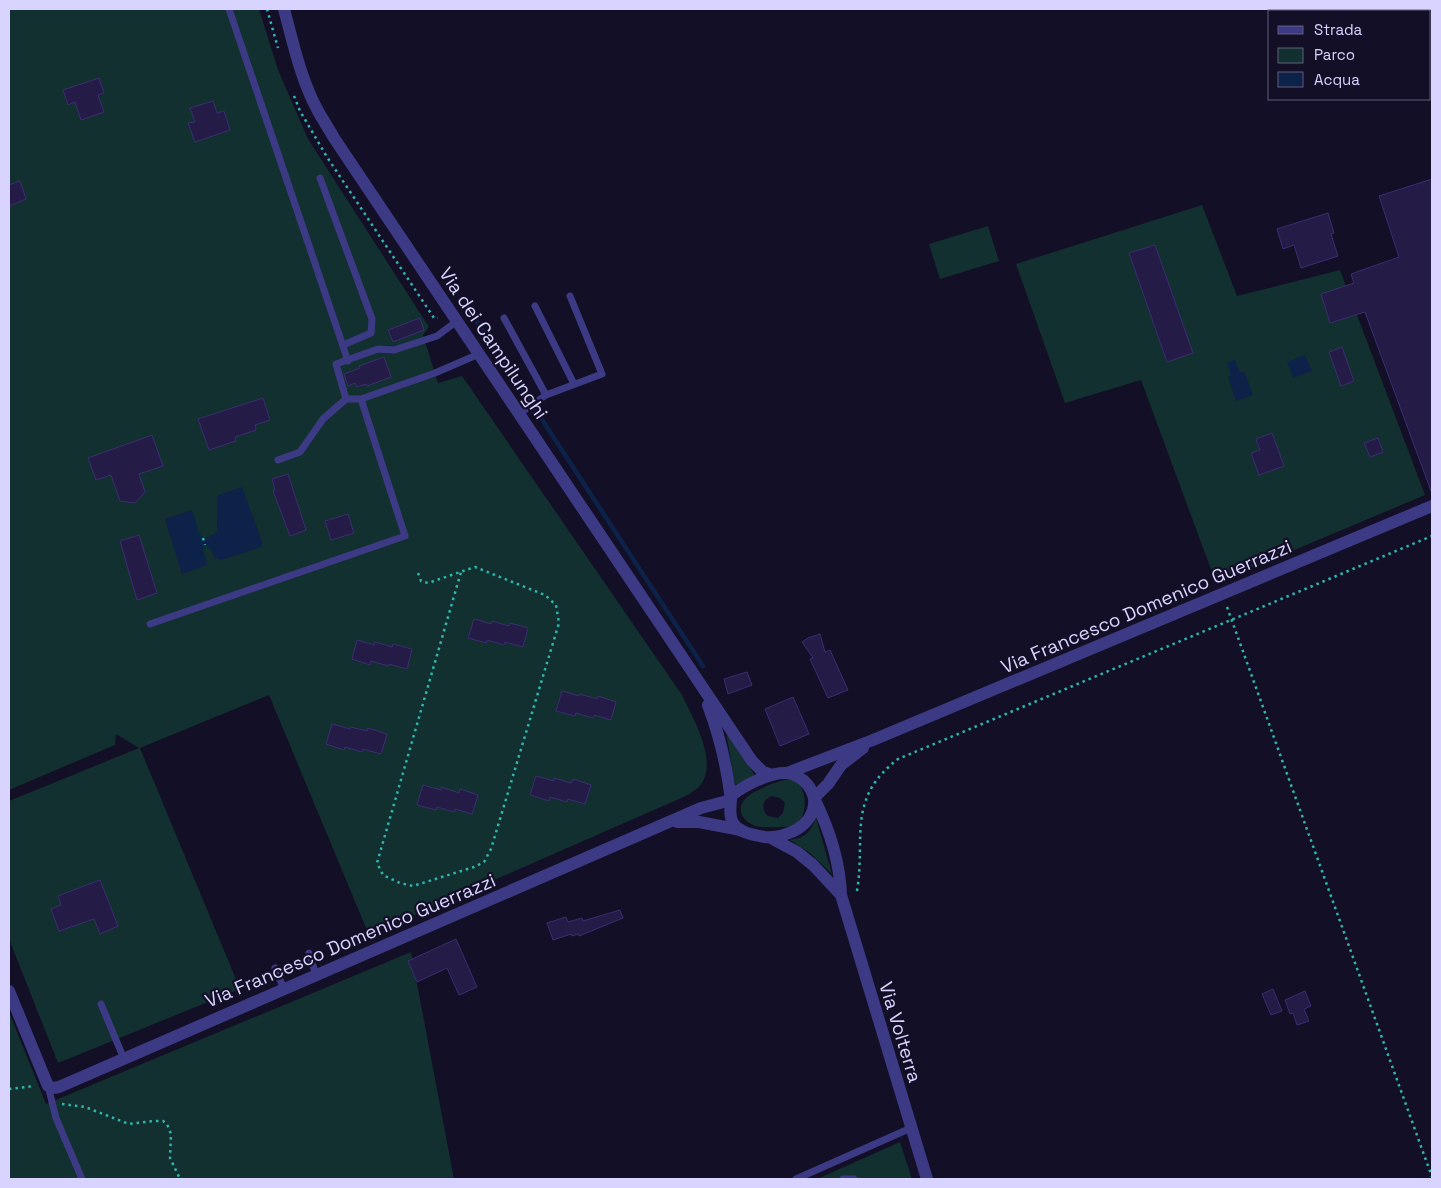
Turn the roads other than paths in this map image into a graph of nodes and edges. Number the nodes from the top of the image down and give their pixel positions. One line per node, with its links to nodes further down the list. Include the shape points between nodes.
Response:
1 (229, 9): 8 (lane)
2 (284, 9): 7 (street, Via dei Campilunghi, via 302,73 318,111)
3 (320, 178): 8 (lane, via 372,319 371,333)
4 (570, 296): 11 (lane, via 602,374)
5 (535, 306): 11 (lane)
6 (504, 318): 12 (lane)
7 (457, 321): 9 (street, Via dei Campilunghi); 10 (lane, via 437,336 394,350 378,349)
8 (343, 345): 10 (lane)
9 (479, 354): 14 (lane); 15 (street, Via dei Campilunghi)
10 (348, 361): 13 (lane, via 336,364)
11 (574, 384): 12 (lane)
12 (546, 395): 15 (lane)
13 (346, 399): 14 (lane); 16 (lane, via 323,419 300,452)
14 (360, 399): 18 (lane, via 405,536)
15 (519, 414): 19 (street, Via dei Campilunghi)
16 (278, 460)
17 (1432, 506): 20 (street, Via Francesco Domenico Guerrazzi)
18 (150, 624)
19 (700, 685): 22 (street, Via dei Campilunghi, via 752,761 763,772); 24 (street, Via dei Campilunghi, via 718,733)
20 (873, 740): 21 (street, Via Francesco Domenico Guerrazzi); 23 (street, Via Francesco Domenico Guerrazzi, via 841,765)
21 (787, 773): 22 (street); 25 (street, via 804,781)
22 (772, 775): 24 (street, via 739,789)
23 (828, 784): 25 (street, Via Francesco Domenico Guerrazzi); 26 (street)
24 (731, 798): 27 (street, Via Francesco Domenico Guerrazzi); 28 (street, via 731,815)
25 (815, 799): 26 (street, Via Volterra); 29 (street, via 806,822 798,829)
26 (824, 819): 30 (street, Via Volterra, via 840,877)
27 (667, 823): 28 (street, Via Francesco Domenico Guerrazzi, via 699,822); 33 (street, Via Francesco Domenico Guerrazzi)
28 (741, 830): 29 (street)
29 (771, 838): 30 (street, Via Volterra, via 813,865)
30 (840, 895): 39 (street, Via Volterra)
31 (309, 954): 33 (lane)
32 (275, 968): 34 (lane)
33 (316, 974): 34 (street, Via Francesco Domenico Guerrazzi)
34 (284, 989): 37 (street, Via Francesco Domenico Guerrazzi)
35 (9, 991): 38 (street)
36 (101, 1004): 37 (lane)
37 (124, 1059): 38 (street, Via Francesco Domenico Guerrazzi, via 59,1087)
38 (48, 1086): 40 (lane, via 56,1118)
39 (911, 1128): 41 (lane); 44 (street, Via Volterra)
40 (82, 1179)
41 (796, 1179)
42 (842, 1179): 43 (lane)
43 (854, 1179)
44 (926, 1179)

